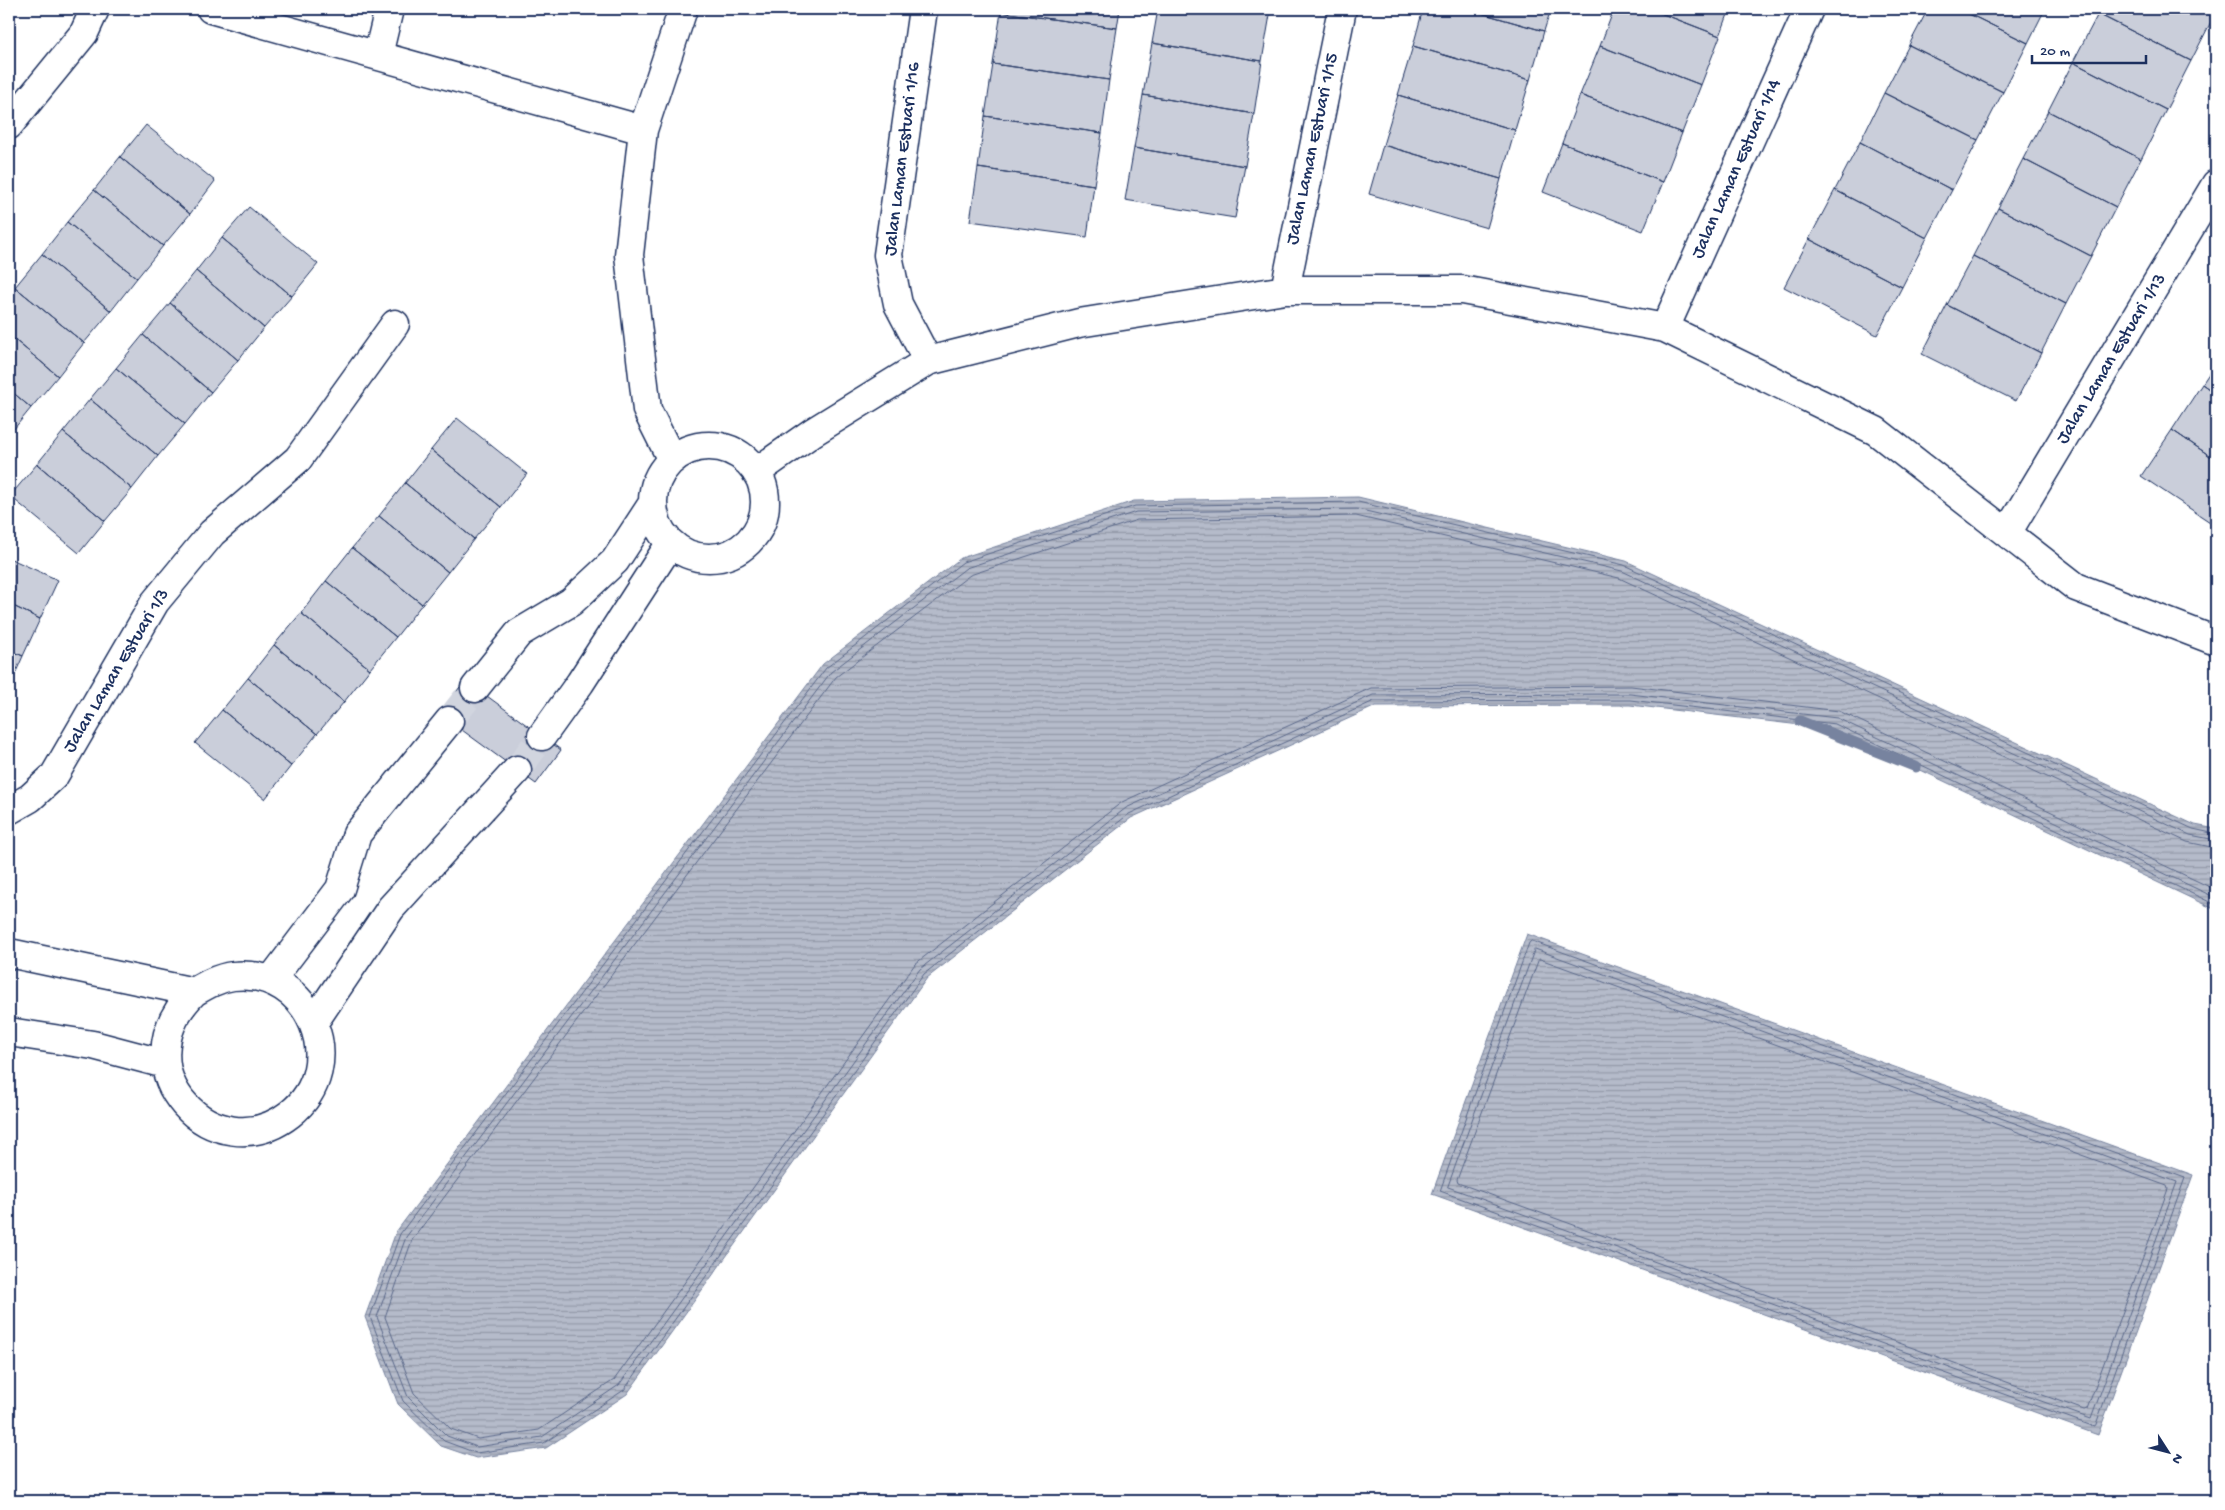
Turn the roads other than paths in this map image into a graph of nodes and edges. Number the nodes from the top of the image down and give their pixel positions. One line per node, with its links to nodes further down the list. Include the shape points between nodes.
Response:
1 (95, 9): 9 (street, via 84,33)
2 (211, 9): 8 (street)
3 (389, 9): 8 (street)
4 (684, 9): 10 (street)
5 (923, 9): 15 (street, Jalan Laman Estuari 1/16, via 888,255 898,304)
6 (1342, 9): 12 (street, Jalan Laman Estuari 1/15)
7 (1809, 9): 14 (street, Jalan Laman Estuari 1/14)
8 (378, 55): 10 (street)
9 (9, 125)
10 (643, 130): 16 (street, via 629,255 647,410)
11 (2216, 184): 19 (street, Jalan Laman Estuari 1/13)
12 (1285, 290): 14 (street, via 1462,290); 15 (street, via 1079,324)
13 (395, 324): 26 (street, Jalan Laman Estuari 1/3, via 298,459 212,533 155,602 54,776 30,798)
14 (1665, 328): 19 (street, via 1876,431)
15 (928, 362): 17 (street, via 813,432)
16 (672, 460): 17 (street, via 686,451 717,447 732,451); 18 (street, via 655,487)
17 (756, 472): 20 (street, via 762,487 762,519 755,534 744,545 731,554 699,558)
18 (653, 503): 20 (street, via 655,518); 22 (street, via 614,561 571,602 519,633)
19 (2007, 533): 21 (street, via 2076,587)
20 (670, 544): 24 (street)
21 (2216, 641)
22 (475, 688)
23 (449, 720): 28 (street, via 358,834 340,889)
24 (542, 736)
25 (517, 770): 30 (street, via 391,908)
26 (9, 810)
27 (9, 953): 29 (street)
28 (272, 980): 29 (street, via 232,976 212,981); 30 (street, via 303,1004)
29 (194, 992): 32 (street, via 180,1006 170,1024)
30 (314, 1022): 32 (street, via 319,1062 314,1081 304,1099 290,1114 253,1130 213,1125 195,1115 171,1084)
31 (9, 1032): 32 (street, via 94,1045)
32 (165, 1064)

